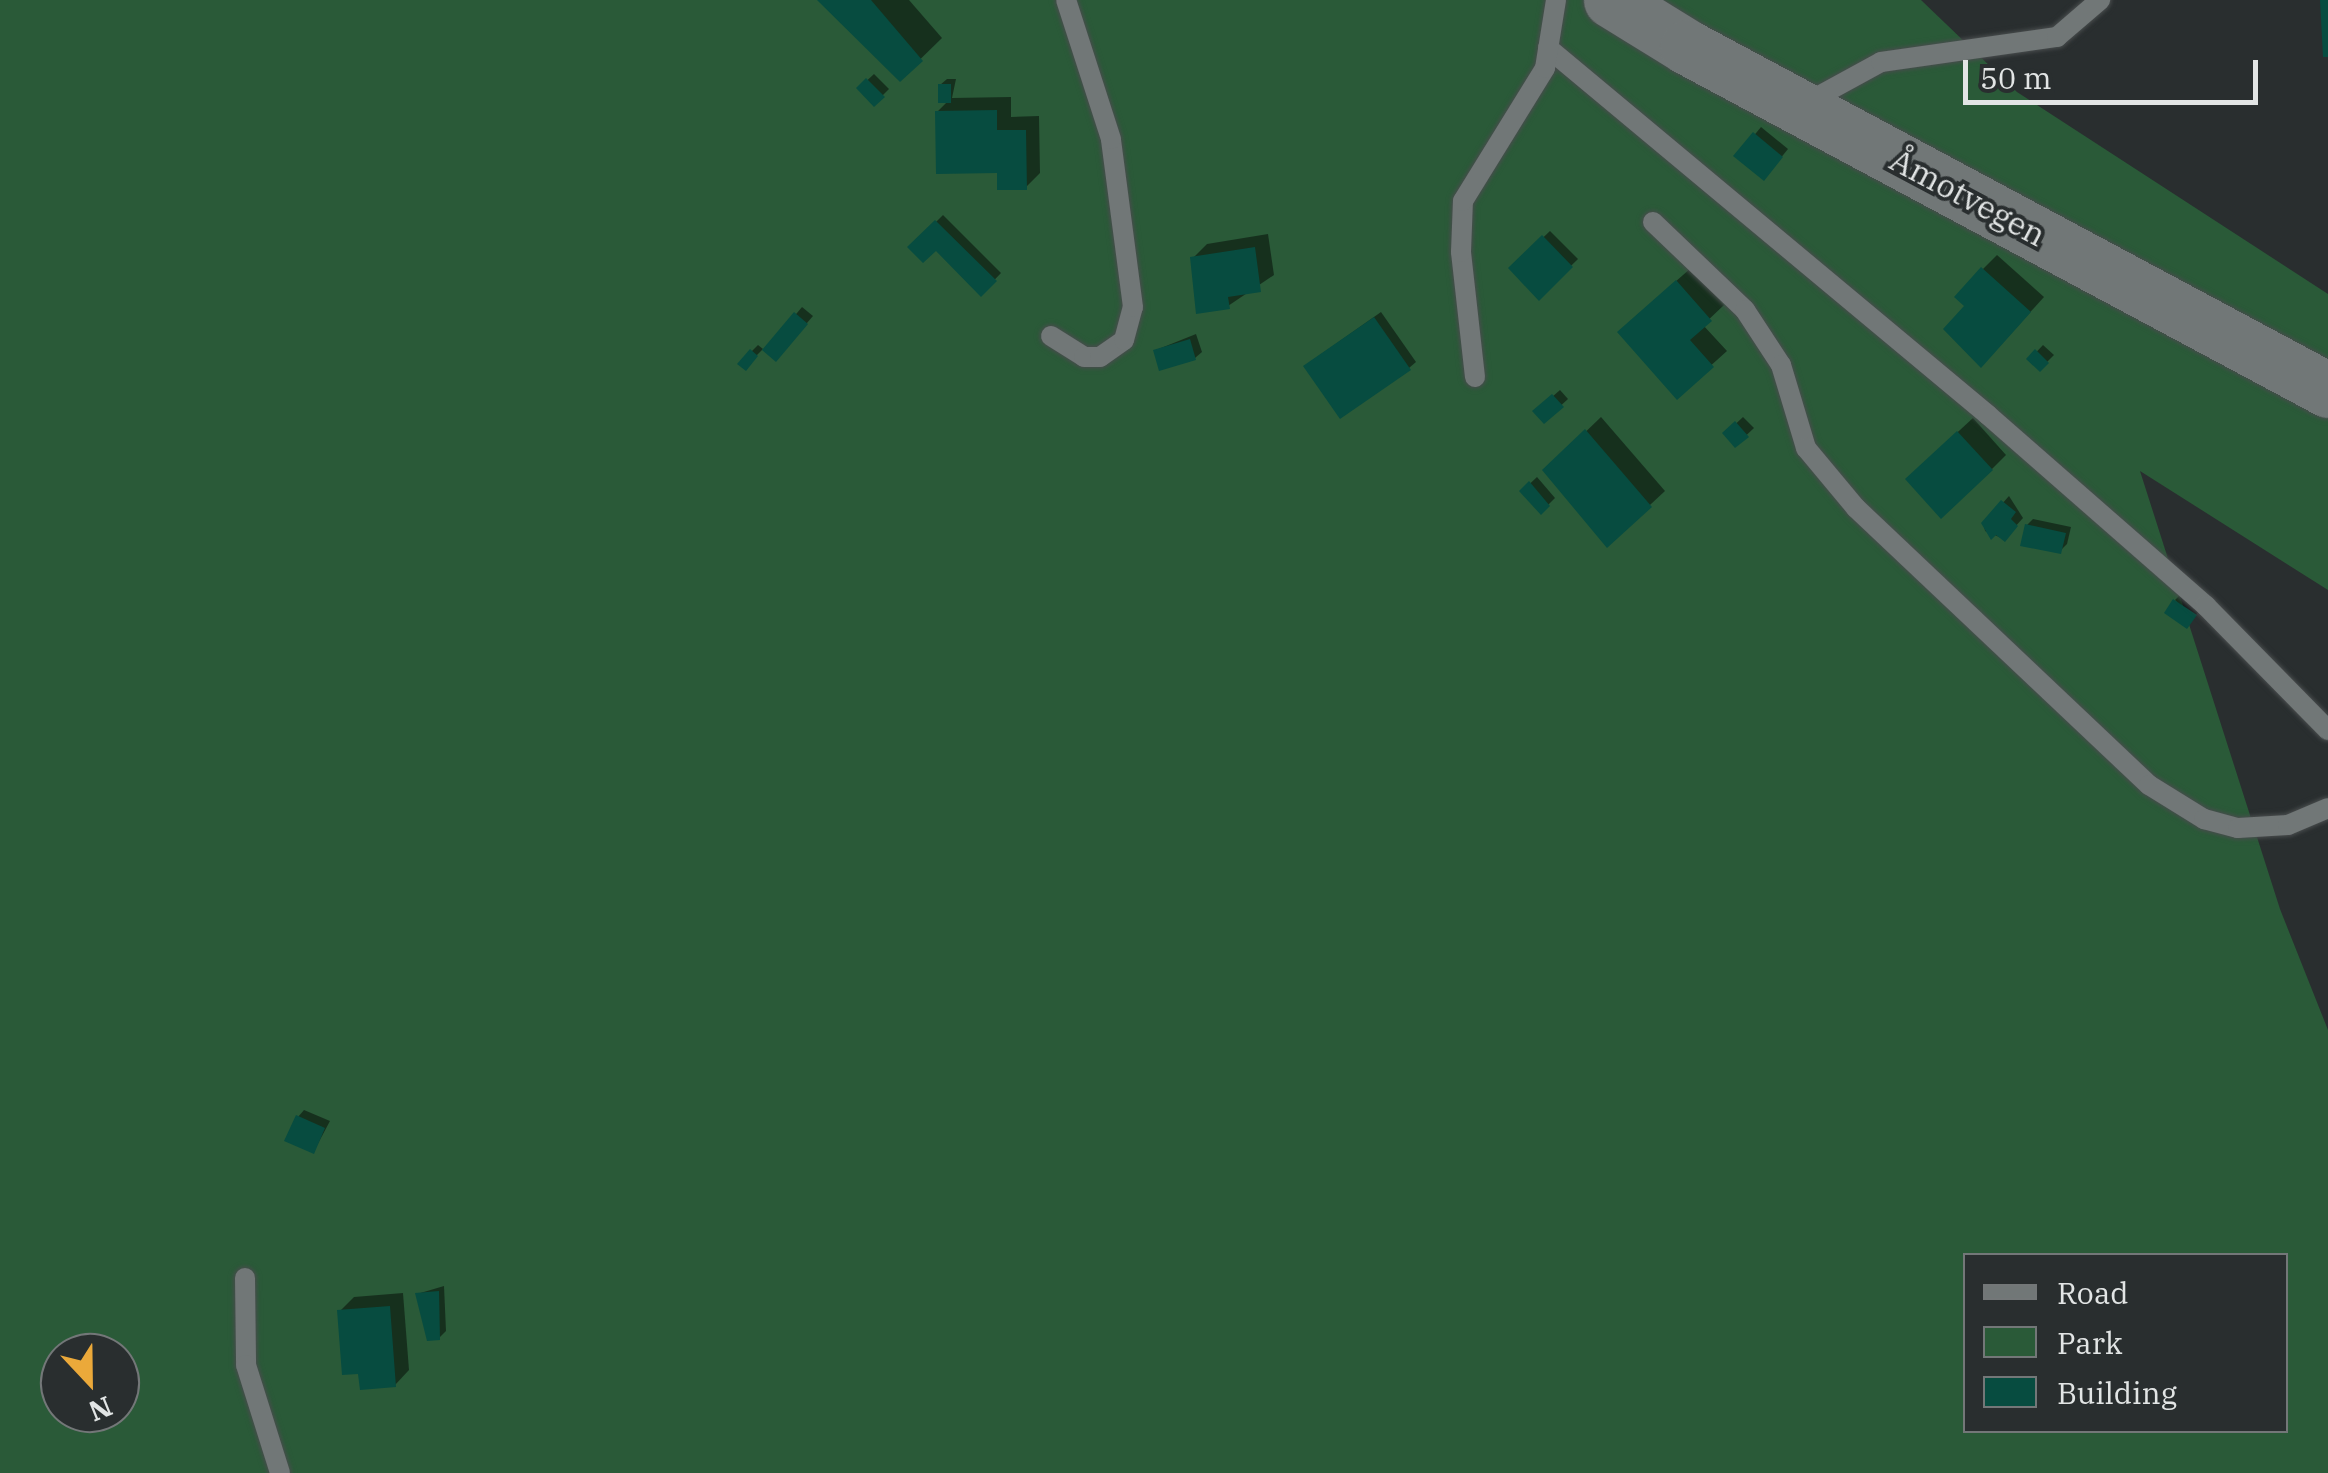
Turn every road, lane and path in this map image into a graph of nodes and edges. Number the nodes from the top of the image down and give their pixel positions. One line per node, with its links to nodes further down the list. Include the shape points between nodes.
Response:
1 (1066, 0): 8 (lane, via 1111,139 1133,307 1124,340 1100,356 1084,358)
2 (1556, 0): 5 (lane)
3 (1611, 0): 6 (main road, Åmotvegen)
4 (2100, 0): 6 (lane, via 2057,37 1881,62)
5 (1548, 48): 9 (lane, via 1544,68 1464,201 1460,252); 11 (lane, via 1988,415 2206,606)
6 (1800, 108): 10 (main road, Åmotvegen)
7 (1654, 222): 12 (lane, via 1745,310 1781,365 1806,448 1856,508 2149,785 2204,819 2238,828 2288,825)
8 (1051, 336)
9 (1475, 377)
10 (2328, 390)
11 (2328, 730)
12 (2328, 808)
13 (245, 1278): 14 (lane, via 248,1381)
14 (280, 1473)

